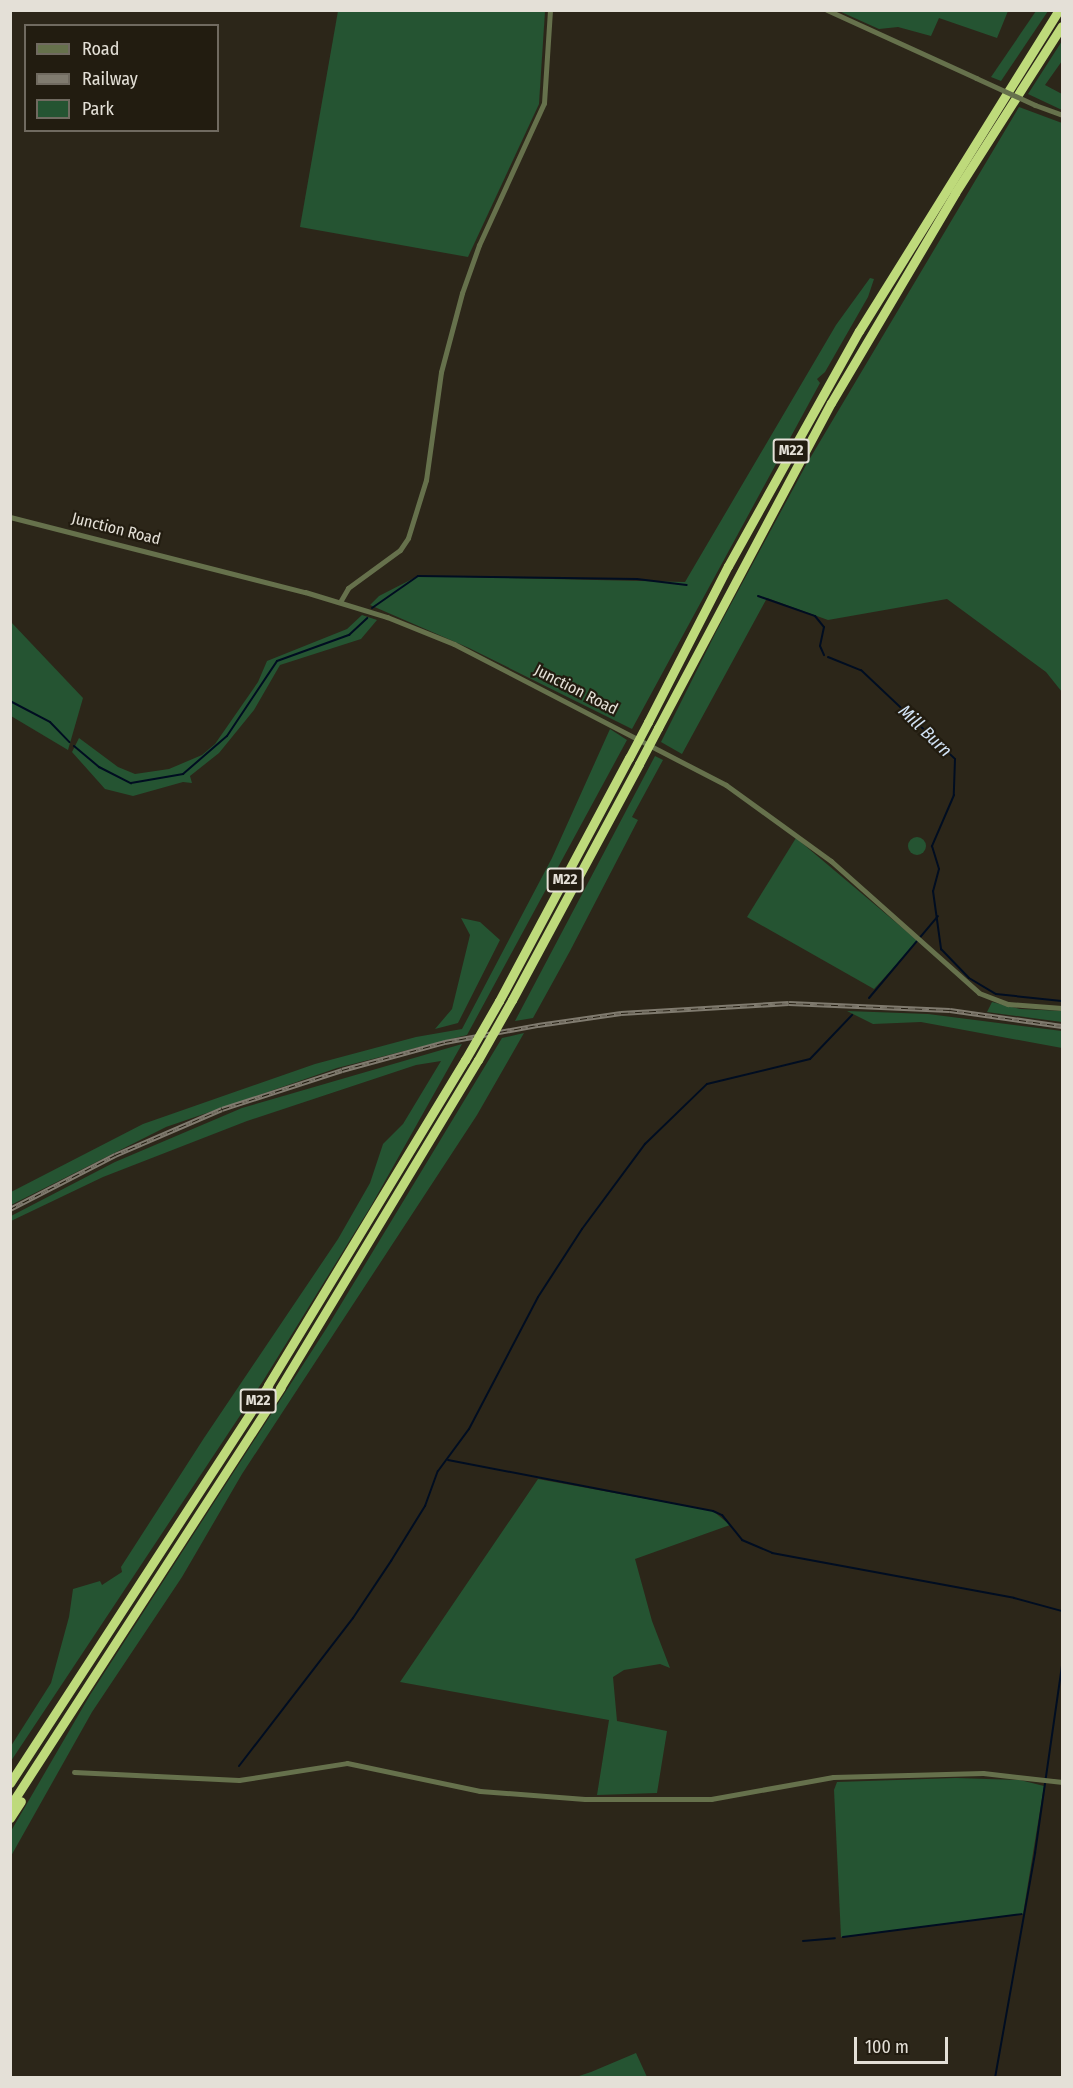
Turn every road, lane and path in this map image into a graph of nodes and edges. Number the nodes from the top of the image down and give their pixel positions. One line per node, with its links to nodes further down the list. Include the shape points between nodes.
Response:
1 (550, 10): 7 (street, via 544,103 479,245 462,293 441,372 426,480 408,538 400,550 348,588)
2 (827, 10): 5 (street, bridge)
3 (1059, 10): 10 (highway, M22, bridge, via 848,350 465,1060 268,1386)
4 (1062, 26): 9 (highway, M22, bridge, via 955,193 831,403 478,1060 354,1269)
5 (1062, 115)
6 (10, 517): 7 (street, Junction Road)
7 (339, 602): 8 (street, Junction Road, via 463,648 726,784 831,861 985,996 1008,1004)
8 (1062, 1008)
9 (87, 1687): 15 (highway, M22); 16 (highway)
10 (41, 1736): 12 (highway); 14 (highway, M22)
11 (74, 1772): 13 (street, via 239,1780 347,1763 480,1791 585,1799 711,1799 833,1777 983,1773)
12 (10, 1779)
13 (1062, 1782)
14 (10, 1784)
15 (10, 1806)
16 (10, 1818)

